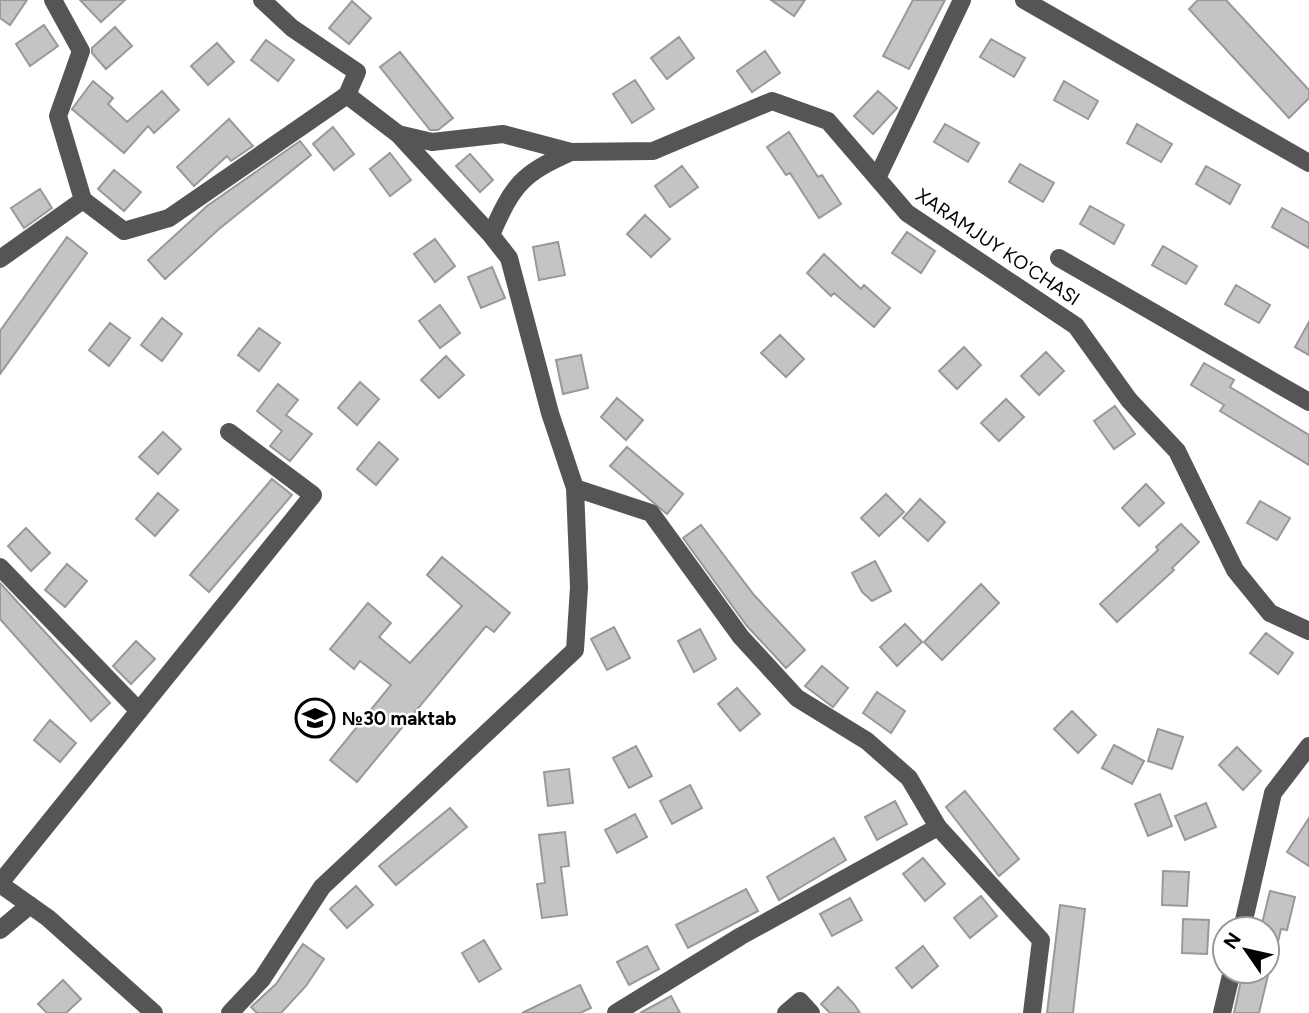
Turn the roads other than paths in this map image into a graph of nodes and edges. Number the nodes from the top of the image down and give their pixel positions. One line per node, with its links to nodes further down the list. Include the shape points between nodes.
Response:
1 (53, 0): 10 (street, via 81,51 58,116)
2 (262, 0): 5 (street, via 292,28 357,72)
3 (962, 0): 9 (street)
4 (1024, 0): 8 (street)
5 (346, 95): 6 (street); 10 (street, via 169,218 124,231)
6 (398, 134): 7 (street, via 432,142 503,134); 11 (street)
7 (571, 152): 9 (street, XARAMJUY KO'CHASI, via 653,151 772,101 828,121); 11 (street, via 534,169 506,200)
8 (1309, 163)
9 (877, 178): 18 (street, XARAMJUY KO'CHASI, via 907,213 1076,326 1129,400 1177,451 1235,570 1269,613)
10 (83, 200): 13 (street)
11 (491, 235): 16 (street, via 509,258)
12 (1059, 258): 14 (street)
13 (0, 259)
14 (1309, 402)
15 (229, 432): 19 (street, via 313,495)
16 (575, 488): 21 (street, via 650,513 741,637 797,698 867,740 909,778); 28 (street, via 579,587 575,650 323,887 262,979)
17 (0, 567): 19 (street)
18 (1309, 631)
19 (139, 711): 22 (street)
20 (1309, 746): 24 (street, via 1273,793)
21 (938, 827): 29 (street, via 741,936); 32 (street, via 1041,940)
22 (0, 883): 23 (street)
23 (30, 905): 25 (street); 27 (street)
24 (1245, 915)
25 (0, 930)
26 (1229, 985): 33 (street)
27 (154, 1013)
28 (230, 1013)
29 (616, 1013)
30 (786, 1013): 31 (street, via 800,1001)
31 (811, 1013)
32 (1032, 1013)
33 (1222, 1013)

